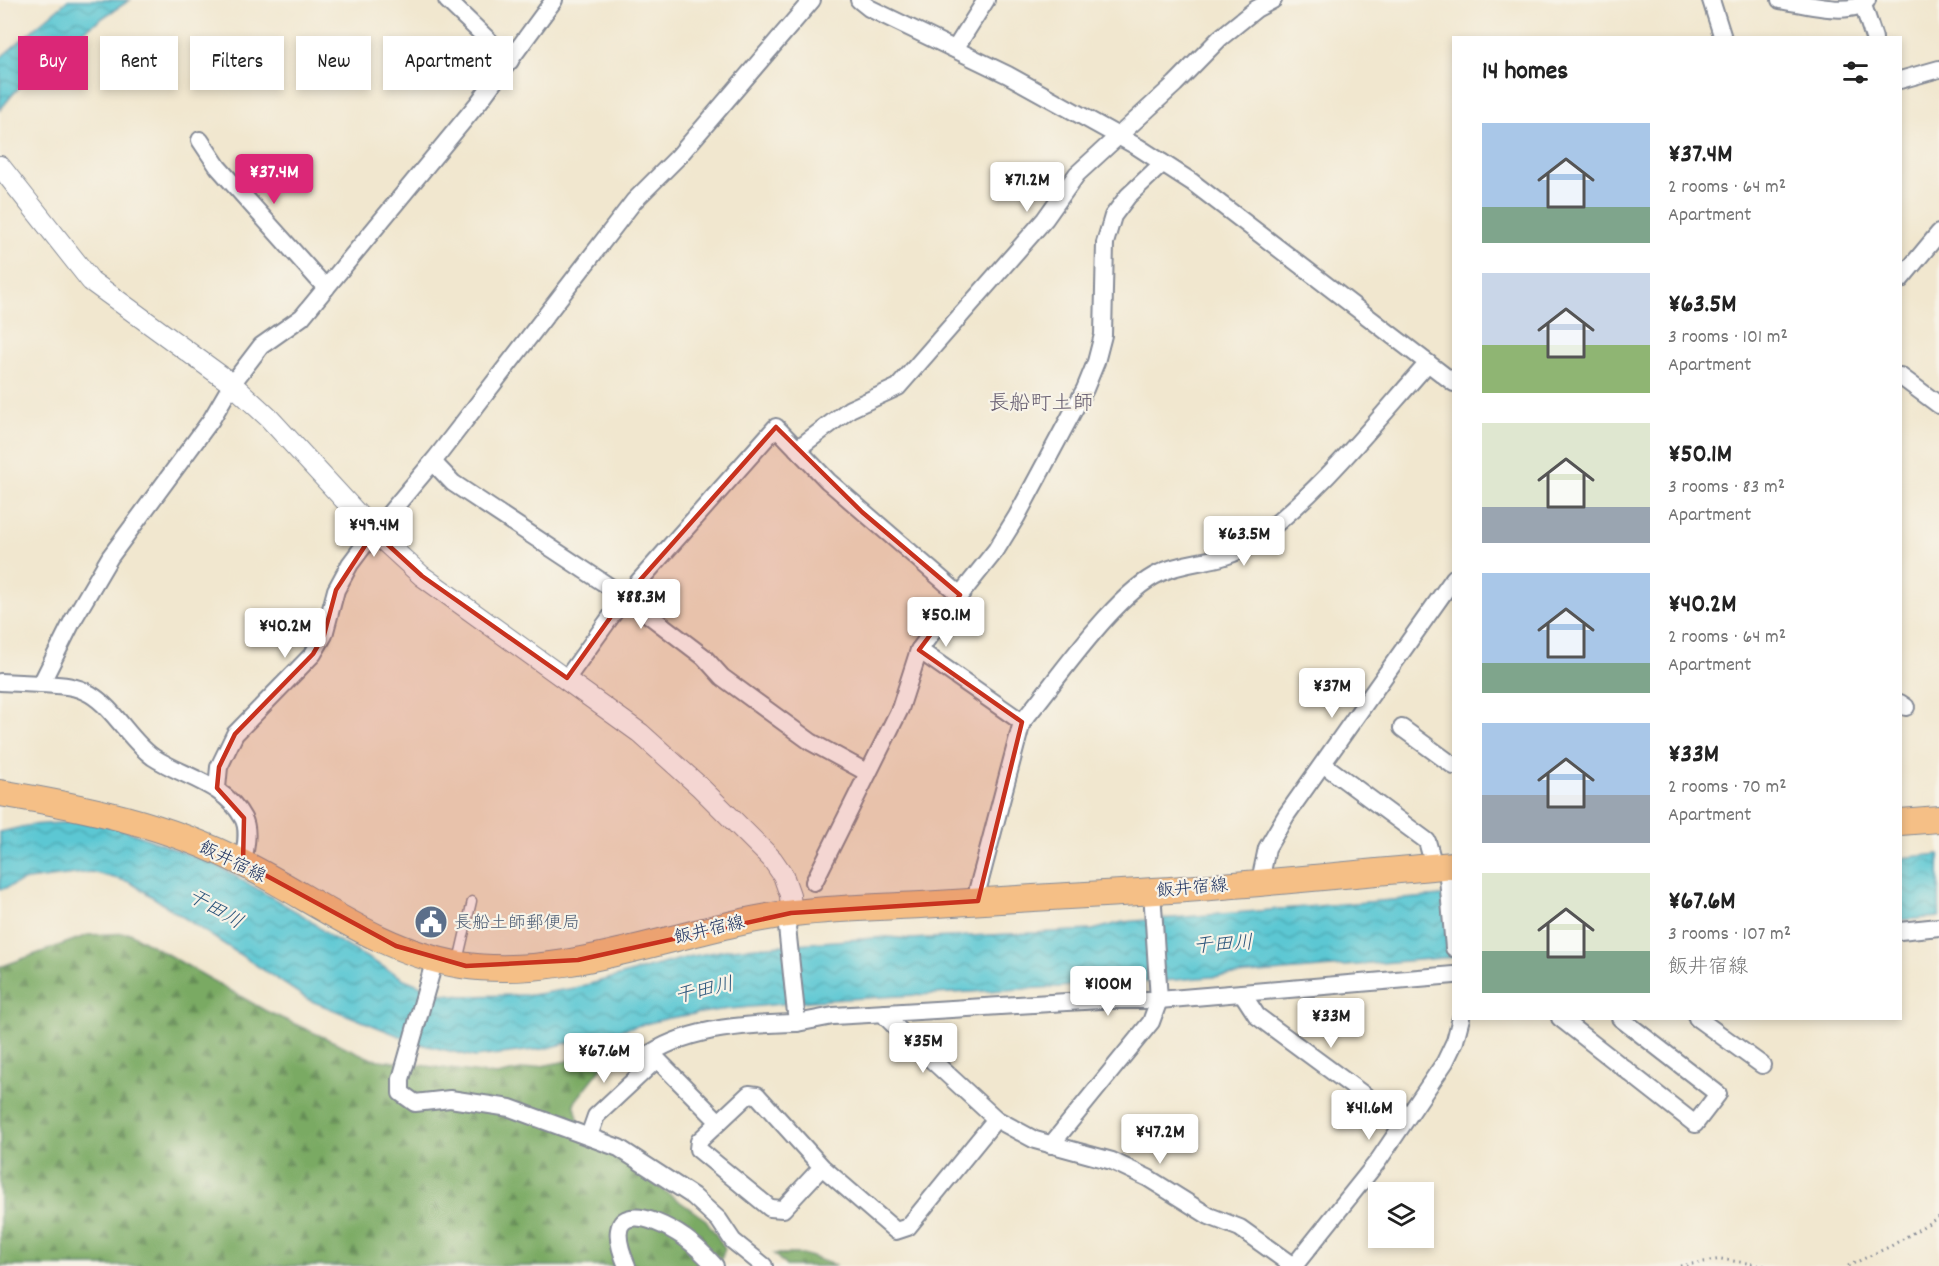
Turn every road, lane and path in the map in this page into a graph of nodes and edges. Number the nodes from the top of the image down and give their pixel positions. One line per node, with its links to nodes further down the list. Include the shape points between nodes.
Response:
1 (447, 0): 10 (street)
2 (555, 0): 14 (street)
3 (812, 0): 31 (street, via 678,157 634,201)
4 (859, 0): 13 (street)
5 (986, 0): 13 (street)
6 (1273, 0): 18 (street, via 1220,38)
7 (1712, 0): 11 (street)
8 (1780, 0): 9 (street, via 1842,10)
9 (1865, 2): 12 (street)
10 (484, 36)
11 (1722, 36)
12 (1874, 36)
13 (955, 49): 18 (street)
14 (513, 57)
15 (1939, 69): 16 (street)
16 (1902, 79)
17 (487, 90): 24 (street)
18 (1119, 136): 20 (street); 30 (street, via 1077,174 1045,219 898,387 850,409)
19 (200, 140): 24 (street, via 218,167)
20 (1163, 163): 25 (street); 34 (street, via 1113,216 1105,243 1103,335 1084,389 1017,516)
21 (0, 166): 28 (street, via 91,281)
22 (1939, 232): 23 (street)
23 (1902, 278)
24 (327, 288): 28 (street, via 302,317 261,346)
25 (1428, 363): 27 (street); 40 (street, via 1324,478 1248,545 1224,558 1160,573 1119,604)
26 (1902, 377): 29 (street)
27 (1452, 381)
28 (232, 384): 32 (street, via 269,418); 39 (street, via 211,420 110,557)
29 (1939, 405)
30 (797, 449): 34 (street, via 862,512); 35 (street, via 776,427)
31 (433, 462): 32 (street); 35 (street, via 453,483)
32 (374, 532): 37 (street, via 422,576); 45 (street, via 336,590 324,635 313,654 235,734 219,766)
33 (1452, 581): 42 (street)
34 (960, 595): 36 (street)
35 (625, 597): 37 (street); 44 (street, via 705,657 722,677 753,700 811,742)
36 (919, 650): 40 (street); 44 (street, via 900,709)
37 (567, 678): 56 (street, via 640,733 772,859 790,895)
38 (0, 682): 39 (street)
39 (41, 684): 45 (street, via 78,688 94,696 152,756)
40 (1022, 722): 55 (street, via 978,888)
41 (1401, 728): 43 (street)
42 (1323, 764): 50 (street, via 1427,841); 51 (street, via 1267,848)
43 (1452, 765)
44 (868, 773): 52 (street)
45 (217, 788): 49 (street, via 244,818 247,842)
46 (0, 793): 49 (main road, 飯井宿線, via 90,808 143,823)
47 (1939, 819): 48 (main road)
48 (1902, 822)
49 (243, 863): 60 (main road, 飯井宿線, via 396,946)
50 (1446, 870): 51 (main road, 飯井宿線); 58 (street)
51 (1260, 881): 53 (main road, 飯井宿線)
52 (814, 882)
53 (1153, 899): 55 (main road, 飯井宿線); 63 (street)
54 (472, 901): 60 (lane)
55 (978, 901): 56 (main road, 飯井宿線)
56 (789, 920): 60 (main road, 飯井宿線, via 743,920 578,960 508,967); 65 (street)
57 (1939, 927): 59 (street)
58 (1452, 928)
59 (1902, 931)
60 (446, 962): 75 (street, via 426,987 401,1079 401,1093 415,1102 450,1099 510,1108)
61 (1452, 975): 62 (street)
62 (1242, 993): 63 (street); 74 (street, via 1257,1016)
63 (1159, 996): 64 (street); 76 (street, via 1151,1022)
64 (886, 1013): 65 (street); 72 (street, via 897,1028)
65 (796, 1018): 70 (street, via 686,1037 651,1053)
66 (1460, 1020): 74 (street, via 1445,1062)
67 (1563, 1020): 68 (street, via 1695,1124 1718,1094)
68 (1623, 1020)
69 (1700, 1020): 71 (street)
70 (657, 1059): 73 (street); 75 (street, via 596,1116)
71 (1762, 1065)
72 (996, 1119): 76 (street); 77 (street, via 908,1227 896,1231)
73 (719, 1122): 77 (street, via 749,1094 757,1095); 77 (street, via 699,1141 698,1149 770,1208 783,1209)
74 (1402, 1123): 82 (street, via 1378,1161)
75 (589, 1136): 81 (street, via 637,1158 693,1196 719,1220 733,1241)
76 (1051, 1145): 82 (street, via 1103,1158 1148,1178 1201,1211 1240,1228)
77 (822, 1167)
78 (1939, 1217): 85 (path, via 1892,1246)
79 (627, 1266): 80 (street, via 617,1234 621,1221 641,1217 684,1237)
80 (716, 1266)
81 (764, 1266)
82 (1294, 1266)
83 (1680, 1266): 84 (path, via 1721,1259)
84 (1765, 1266)
85 (1848, 1266)

